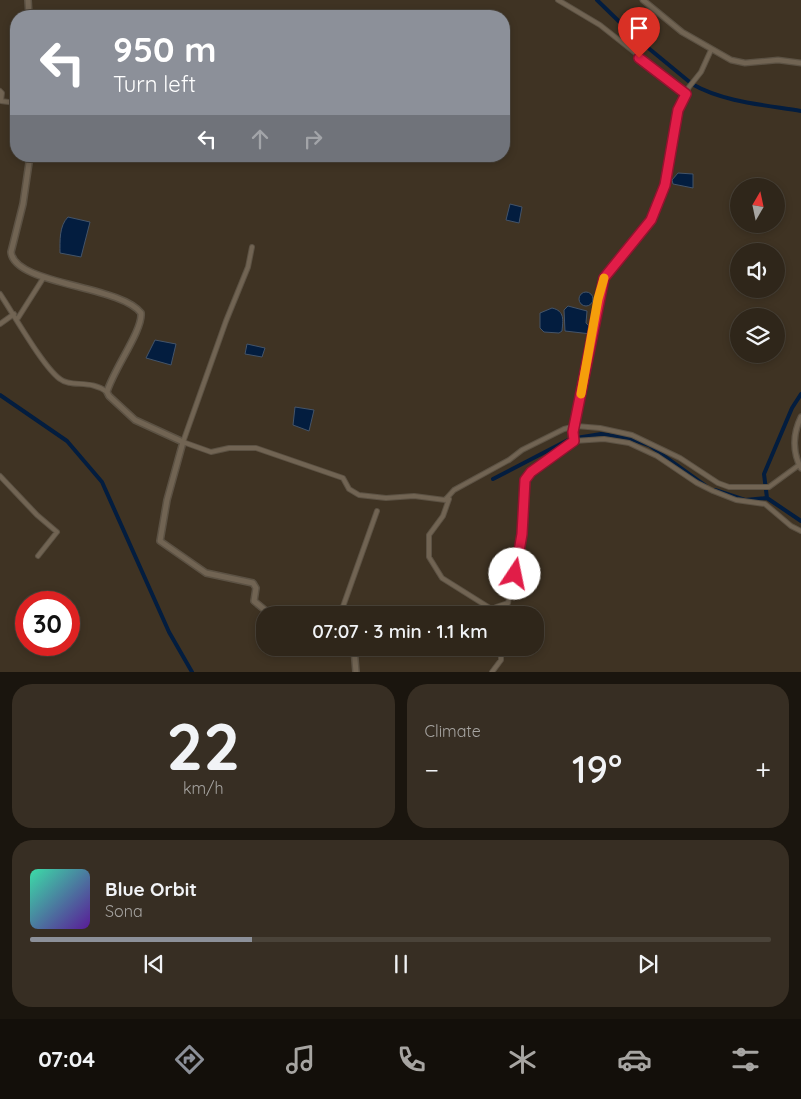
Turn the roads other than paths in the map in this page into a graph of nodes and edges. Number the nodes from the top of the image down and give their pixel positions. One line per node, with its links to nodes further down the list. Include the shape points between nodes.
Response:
1 (558, 0): 6 (street, via 600,25)
2 (643, 0): 3 (street, via 682,32)
3 (711, 50): 4 (street, via 745,63 778,60); 6 (street)
4 (801, 63)
5 (0, 91): 7 (street, via 1,101)
6 (686, 94): 17 (street, via 676,119 665,185 651,220 604,278)
7 (10, 102)
8 (29, 162): 10 (main road, via 12,256 16,262)
9 (252, 247): 19 (street, via 248,267)
10 (44, 277): 13 (street); 15 (main road, via 115,296 141,313 142,319)
11 (0, 294): 12 (street)
12 (14, 314): 13 (street); 14 (street)
13 (18, 318): 15 (street, via 58,378 88,383)
14 (0, 324)
15 (107, 392): 19 (main road, via 135,420)
16 (801, 417): 20 (street, via 794,448)
17 (576, 426): 18 (street); 20 (street, via 632,435 729,487 769,487); 22 (street, via 522,450 454,490)
18 (574, 440): 24 (street, via 604,439 629,443 657,456 713,492 736,500 765,504); 29 (street, via 525,480 522,534 512,586 508,603)
19 (183, 442): 22 (street, via 211,452 241,446 276,453 343,478 349,489 359,495); 26 (main road, via 160,541 206,573 253,583 256,588 254,601)
20 (800, 467)
21 (0, 476): 25 (street, via 37,516 57,532)
22 (449, 498): 28 (street, via 443,516 429,535 428,557 442,578)
23 (377, 511): 27 (street)
24 (801, 531)
25 (38, 556)
26 (260, 606)
27 (343, 606)
28 (484, 606)
29 (499, 606)
30 (355, 656): 32 (main road)
31 (501, 656): 33 (street)
32 (356, 672)
33 (492, 672)

